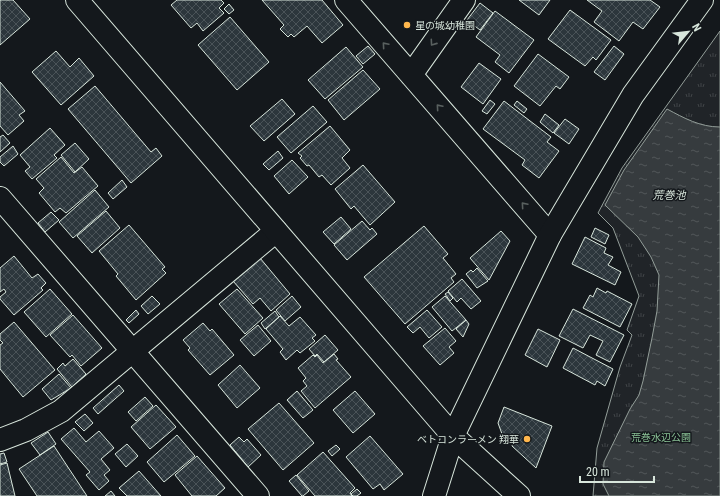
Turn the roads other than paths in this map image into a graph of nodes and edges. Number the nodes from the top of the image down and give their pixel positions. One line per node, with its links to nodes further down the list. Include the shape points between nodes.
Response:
1 (77, 0): 7 (street)
2 (346, 0): 5 (street, one-way to 2)
3 (464, 0): 5 (street, one-way to 5)
4 (702, 0): 8 (street, via 633,96)
5 (411, 75): 8 (street, one-way to 5)
6 (0, 198): 9 (street)
7 (276, 231): 9 (street); 10 (street)
8 (550, 235): 10 (street)
9 (133, 351): 11 (street, via 61,411 26,430); 12 (street)
10 (453, 436): 13 (street); 14 (street)
11 (0, 440)
12 (250, 493)
13 (434, 496)
14 (519, 496)

